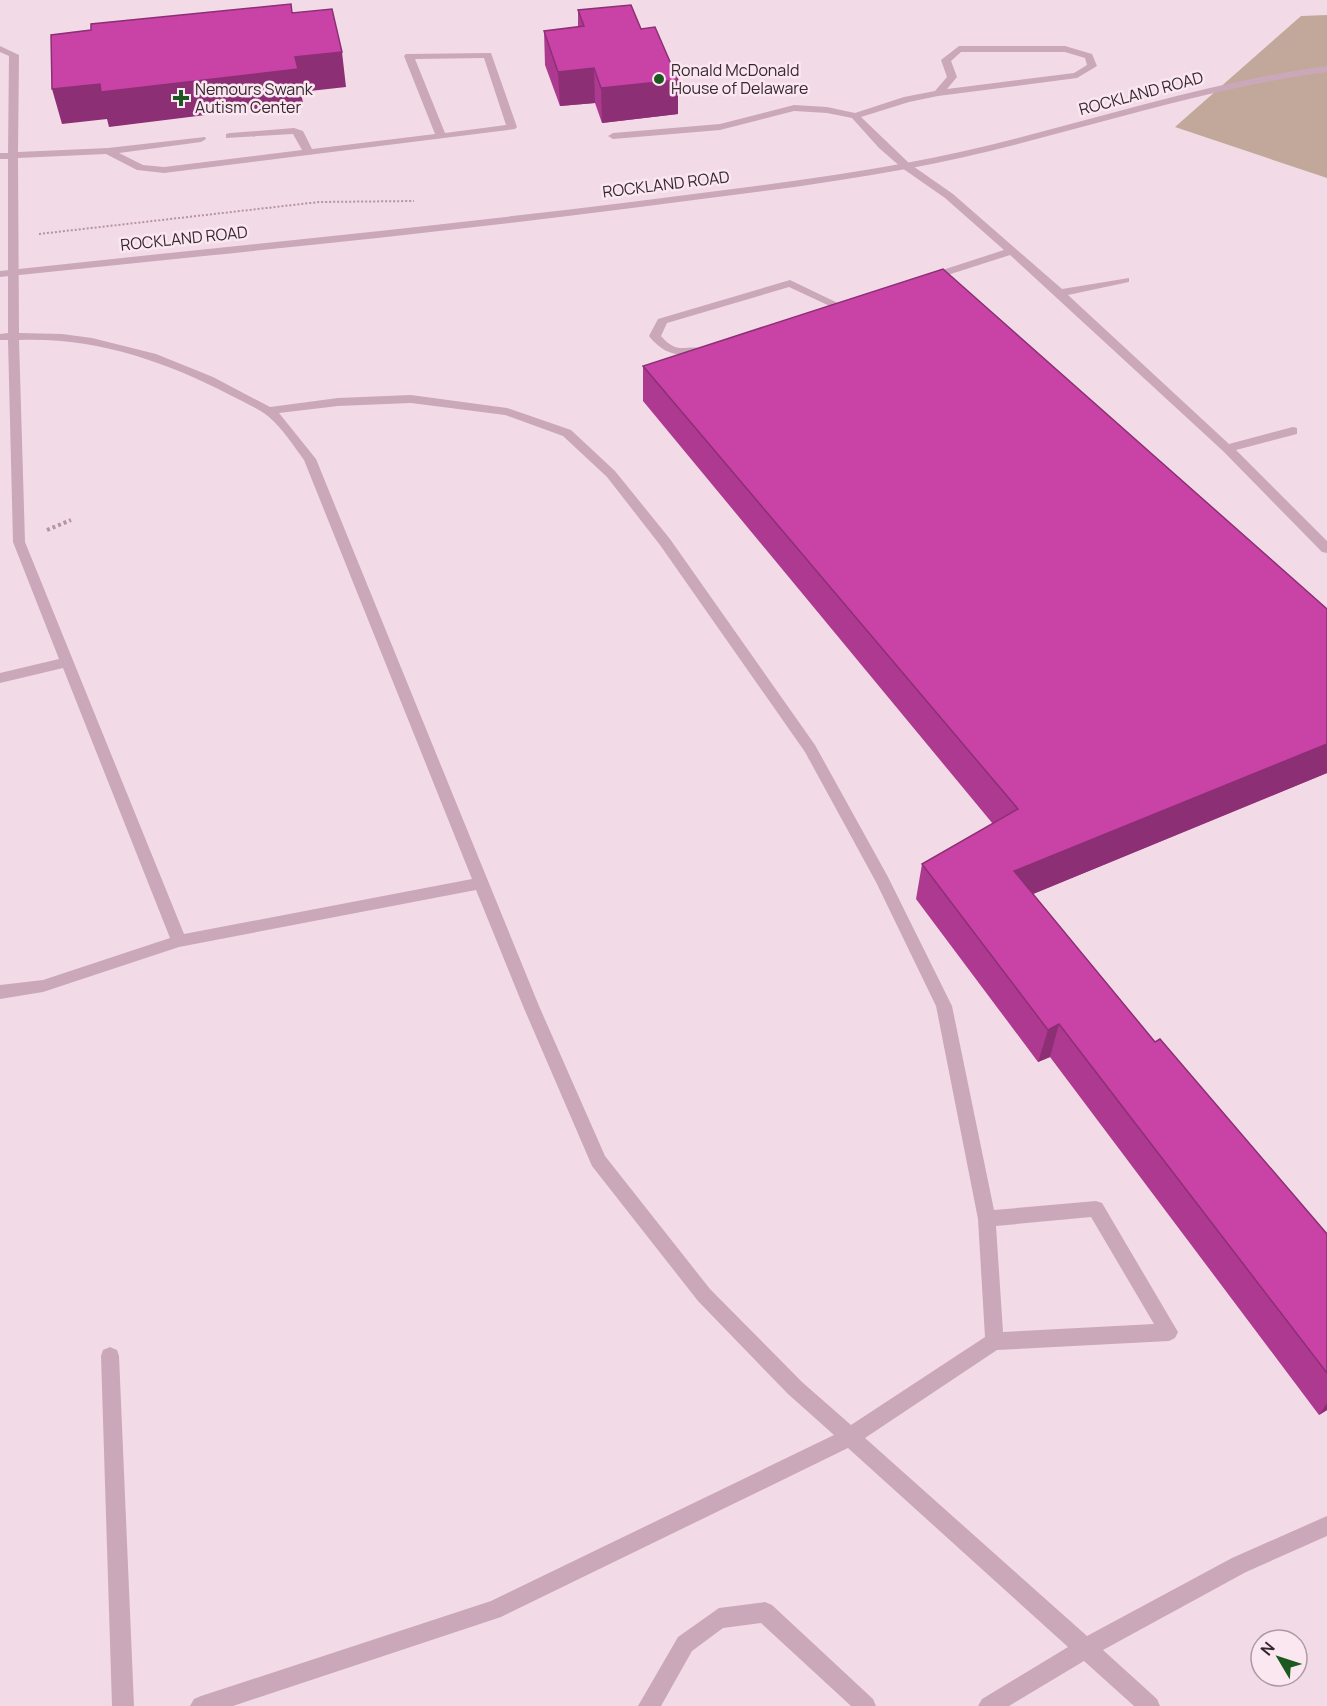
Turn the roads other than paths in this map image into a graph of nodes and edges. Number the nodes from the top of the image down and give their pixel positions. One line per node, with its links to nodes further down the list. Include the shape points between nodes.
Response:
1 (0, 49): 3 (street, via 14,55)
2 (1327, 69): 15 (street, ROCKLAND ROAD, via 1268,76 1007,145)
3 (14, 72): 4 (street); 13 (street)
4 (0, 74)
5 (938, 93): 5 (street, via 1077,75 1092,66 1089,56 1065,49 959,50 946,60 951,77); 6 (street)
6 (855, 116): 9 (street, via 794,108 720,127); 15 (street)
7 (230, 136): 12 (street, via 294,130 300,133)
8 (441, 136): 8 (street, via 513,127 488,55 409,56); 12 (street)
9 (613, 136)
10 (201, 139): 11 (street)
11 (108, 151): 12 (street, via 141,168 164,170); 13 (street)
12 (308, 151)
13 (13, 155): 14 (street); 17 (street, via 12,238)
14 (0, 156)
15 (906, 166): 16 (street, via 949,196); 17 (street, ROCKLAND ROAD, via 535,217)
16 (1011, 251): 19 (street); 20 (street)
17 (6, 274): 22 (street)
18 (1125, 280): 20 (street)
19 (913, 282)
20 (1060, 293): 26 (street)
21 (816, 313): 23 (street, via 843,304 790,283 662,321 655,336 664,347 684,354)
22 (7, 337): 24 (street, via 44,334 93,340 155,357); 28 (street, via 19,542)
23 (706, 348)
24 (267, 411): 30 (street, via 310,459); 33 (street, via 338,402 411,399 507,412 567,433 611,474 726,626 810,749 883,880 944,1006)
25 (1293, 431): 26 (street)
26 (1227, 448): 27 (street)
27 (1327, 549)
28 (68, 662): 29 (street); 31 (street)
29 (0, 678)
30 (482, 883): 31 (street); 36 (street, via 598,1161 704,1295 795,1388)
31 (179, 941): 32 (street, via 43,986)
32 (0, 992)
33 (987, 1219): 34 (street); 34 (street, via 1096,1209 1169,1332)
34 (994, 1341): 36 (street)
35 (110, 1356): 39 (street)
36 (850, 1437): 38 (street); 40 (street, via 494,1610)
37 (1327, 1526): 38 (street, via 1239,1565)
38 (1087, 1647): 43 (street); 44 (street)
39 (123, 1706)
40 (201, 1706)
41 (649, 1706): 42 (street, via 685,1644 719,1617 765,1612)
42 (866, 1706)
43 (989, 1706)
44 (1150, 1706)

